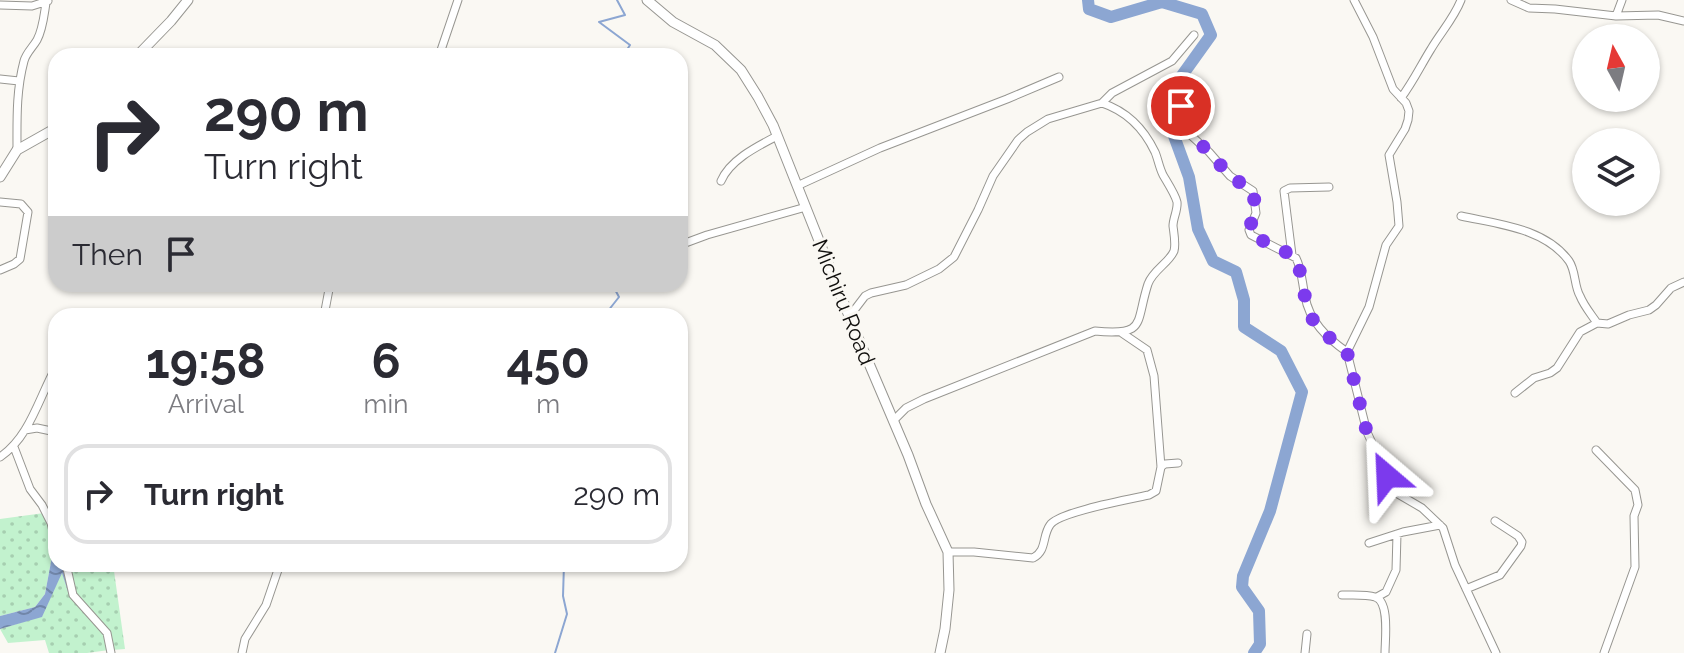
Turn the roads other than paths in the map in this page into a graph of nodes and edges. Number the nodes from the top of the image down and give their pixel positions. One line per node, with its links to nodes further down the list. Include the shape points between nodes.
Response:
1 (188, 0): 14 (street)
2 (458, 0): 15 (street)
3 (647, 0): 23 (street, Michiru Road, via 715,45 741,70)
4 (1354, 0): 19 (street)
5 (1461, 0): 19 (street)
6 (1511, 0): 9 (street, via 1529,8)
7 (1622, 0): 11 (street)
8 (48, 1): 10 (street); 18 (street)
9 (1555, 4): 11 (street)
10 (0, 5)
11 (1616, 16): 12 (street, via 1658,15)
12 (1684, 21)
13 (1194, 35): 20 (street, via 1172,61)
14 (145, 48)
15 (442, 48)
16 (1059, 77): 27 (street)
17 (0, 79): 18 (street)
18 (19, 81): 24 (street)
19 (1401, 98): 39 (street, via 1409,116 1389,155 1399,226 1386,245 1374,294)
20 (1102, 103): 36 (street, via 1048,119 1018,140 993,176 954,257 906,285 865,296); 38 (street, via 1128,116 1140,130 1177,202 1175,248 1148,282 1137,324)
21 (1181, 106): 33 (street, via 1184,129 1230,176 1253,191 1251,235)
22 (48, 133): 24 (street)
23 (777, 136): 26 (street, via 731,165); 27 (street, Michiru Road)
24 (17, 150): 25 (street)
25 (0, 177)
26 (721, 181)
27 (797, 186): 30 (street, Michiru Road)
28 (1329, 187): 33 (street, via 1284,191)
29 (0, 202): 34 (street, via 21,204 28,212 20,259)
30 (806, 207): 32 (street); 36 (street, Michiru Road)
31 (1461, 216): 37 (street, via 1504,225 1551,244 1570,261 1579,295)
32 (688, 242)
33 (1292, 255): 39 (street, via 1315,324)
34 (0, 270)
35 (1684, 282): 37 (street, via 1649,310)
36 (849, 317): 42 (street, Michiru Road)
37 (1597, 323): 41 (street, via 1576,335 1557,368)
38 (1122, 333): 42 (street, via 1095,331 924,399); 49 (street, via 1147,350)
39 (1347, 352): 52 (street, via 1368,437 1393,488)
40 (48, 383): 43 (street)
41 (1515, 393)
42 (893, 421): 55 (street, Michiru Road)
43 (25, 430): 44 (street); 45 (street)
44 (48, 430)
45 (14, 447): 47 (street); 50 (street)
46 (1596, 450): 68 (street, via 1635,490 1638,505 1635,567)
47 (0, 457)
48 (1178, 463): 49 (street)
49 (1161, 467): 55 (street, via 1154,493 1053,521 1042,551 1033,558)
50 (48, 517)
51 (1495, 521): 58 (street, via 1518,536 1521,546 1500,575)
52 (1440, 525): 53 (street); 58 (street)
53 (1397, 534): 54 (street); 60 (street, via 1396,570 1386,592)
54 (1369, 543)
55 (948, 552): 64 (street, Michiru Road)
56 (68, 572): 62 (street, via 73,595 107,633)
57 (277, 572): 63 (street)
58 (1466, 589): 67 (street)
59 (1342, 595): 60 (street)
60 (1377, 597): 66 (street, via 1384,608)
61 (1307, 634): 65 (street)
62 (111, 653)
63 (242, 653)
64 (940, 653)
65 (1305, 653)
66 (1385, 653)
67 (1496, 653)
68 (1604, 653)

